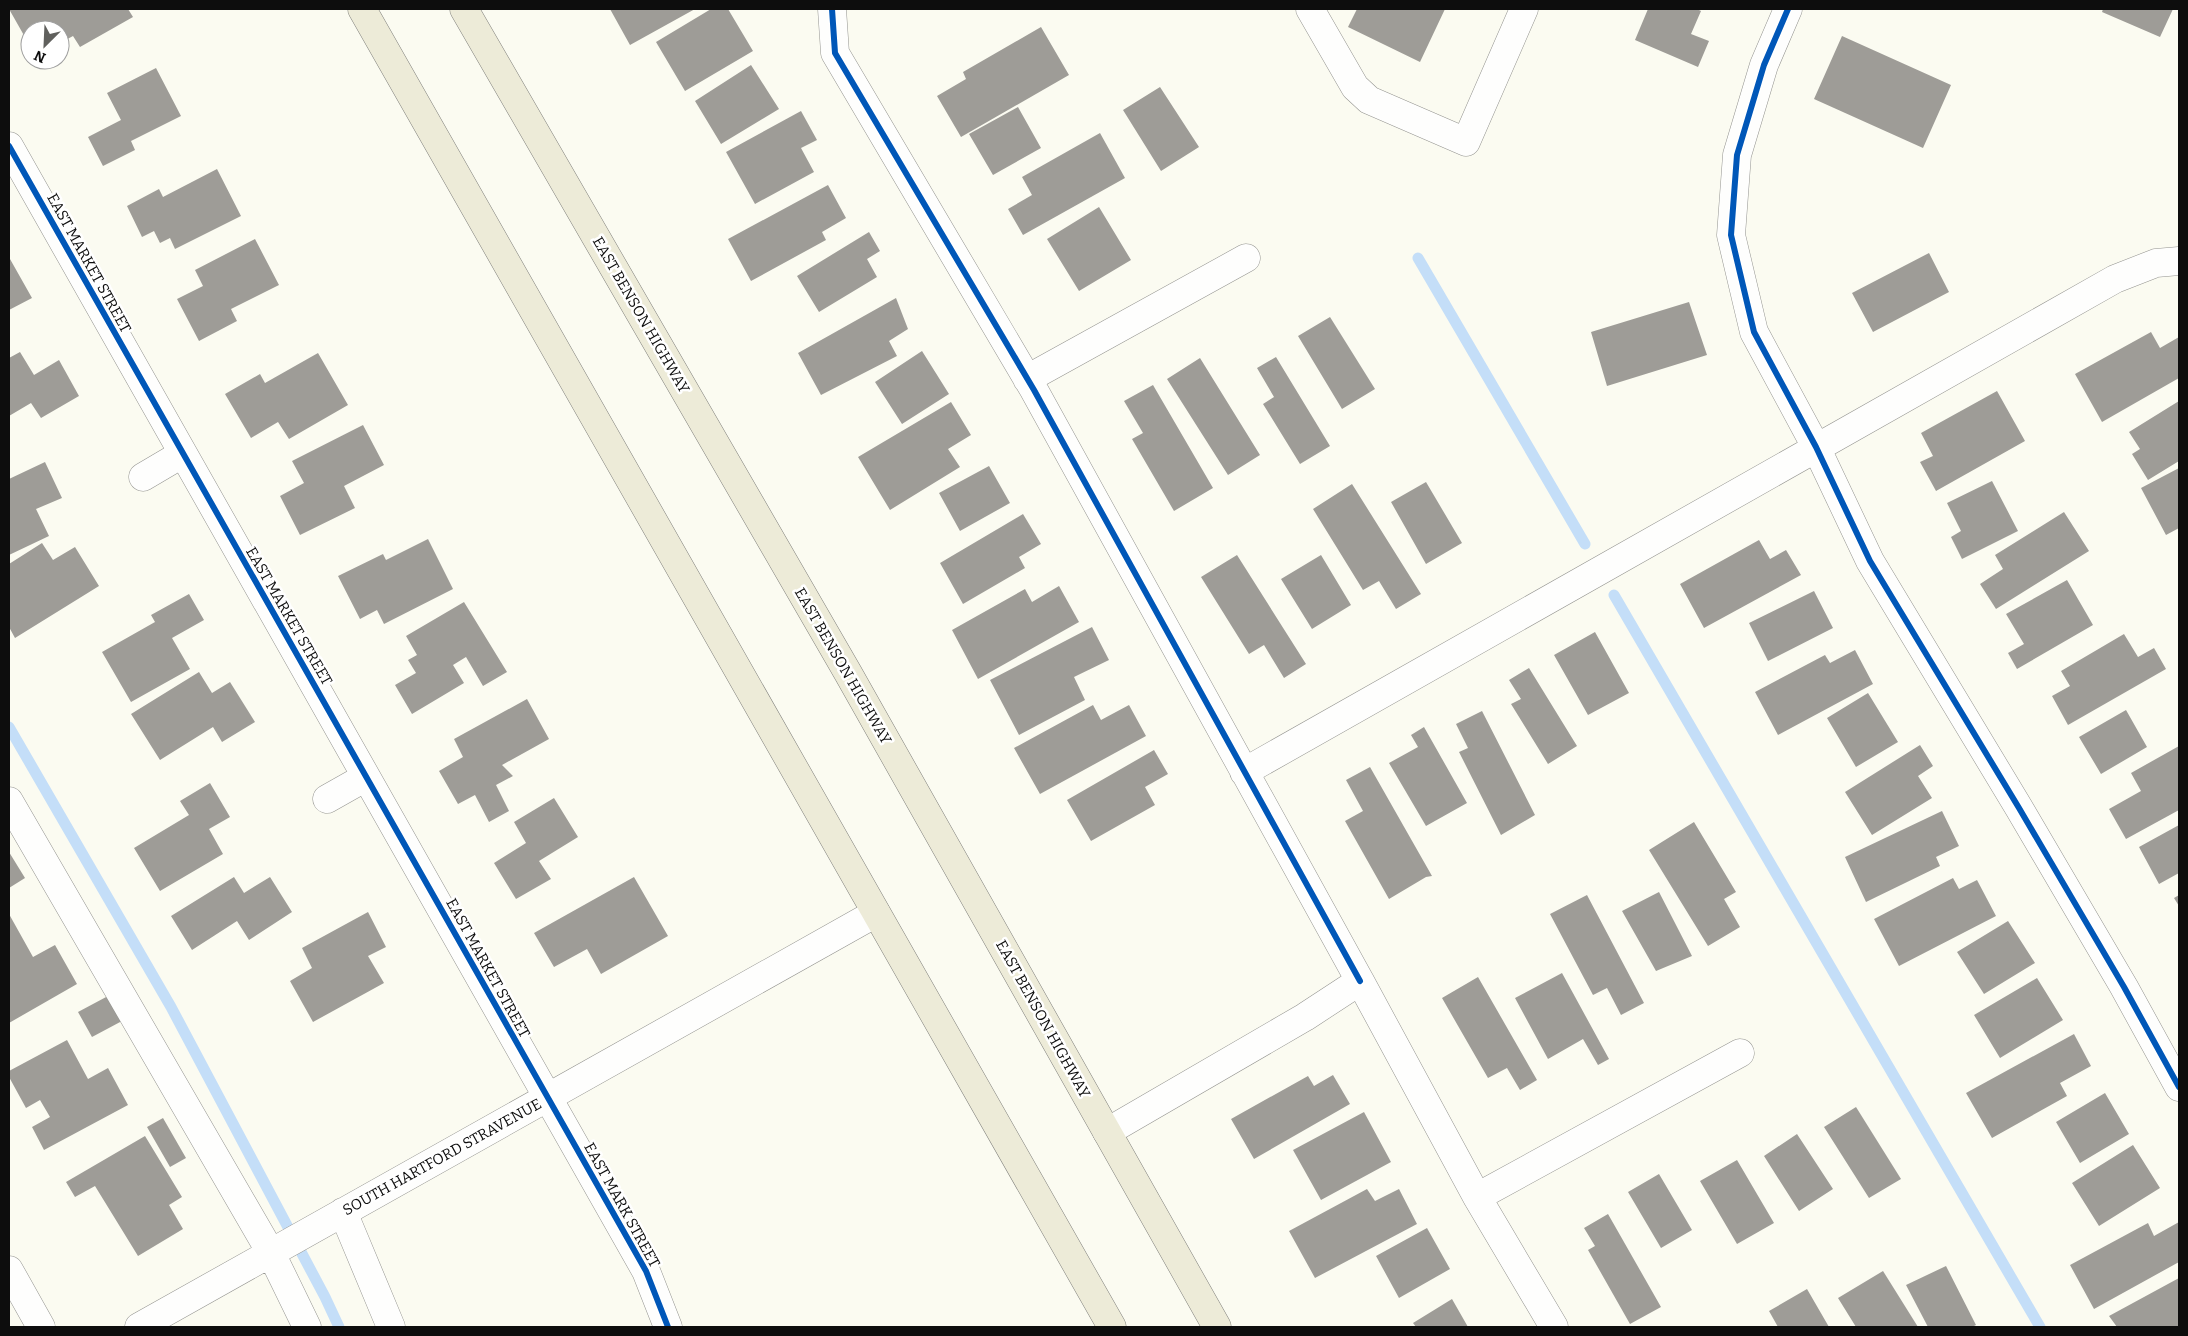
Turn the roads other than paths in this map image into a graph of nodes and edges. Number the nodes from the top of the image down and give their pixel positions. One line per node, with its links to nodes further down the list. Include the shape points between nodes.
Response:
1 (362, 9): 18 (main road)
2 (464, 9): 23 (main road, EAST BENSON HIGHWAY, via 848,673)
3 (832, 9): 10 (street, via 835,53)
4 (1310, 9): 5 (street, via 1355,87 1369,100 1466,142)
5 (1524, 9)
6 (1788, 9): 11 (street, via 1764,65 1738,155 1730,235 1754,332)
7 (9, 146): 12 (street, EAST MARKET STREET)
8 (1246, 258): 10 (street)
9 (2179, 261): 11 (street, via 2156,263 2115,280)
10 (1028, 379): 14 (street)
11 (1816, 447): 14 (street); 21 (street, via 1870,562 2019,808)
12 (182, 454): 13 (street); 15 (street, EAST MARKET STREET)
13 (143, 477)
14 (1244, 772): 19 (street)
15 (366, 777): 16 (street); 22 (street, EAST MARKET STREET)
16 (327, 799)
17 (9, 801): 26 (street)
18 (876, 913): 22 (street, SOUTH HARTFORD STRAVENUE); 33 (main road)
19 (1360, 981): 23 (street, via 1305,1017); 24 (street)
20 (1740, 1053): 24 (street)
21 (2179, 1087)
22 (547, 1098): 25 (street, SOUTH HARTFORD STRAVENUE); 32 (street, EAST MARK STREET, via 646,1270)
23 (1107, 1132): 34 (main road, EAST BENSON HIGHWAY)
24 (1477, 1197): 35 (street)
25 (342, 1212): 26 (street, SOUTH HARTFORD STRAVENUE); 31 (street)
26 (271, 1253): 29 (street, SOUTH HARTFORD STRAVENUE); 30 (street)
27 (9, 1270): 28 (street)
28 (41, 1327)
29 (139, 1327)
30 (307, 1327)
31 (391, 1327)
32 (668, 1327)
33 (1112, 1327)
34 (1217, 1327)
35 (1554, 1327)

